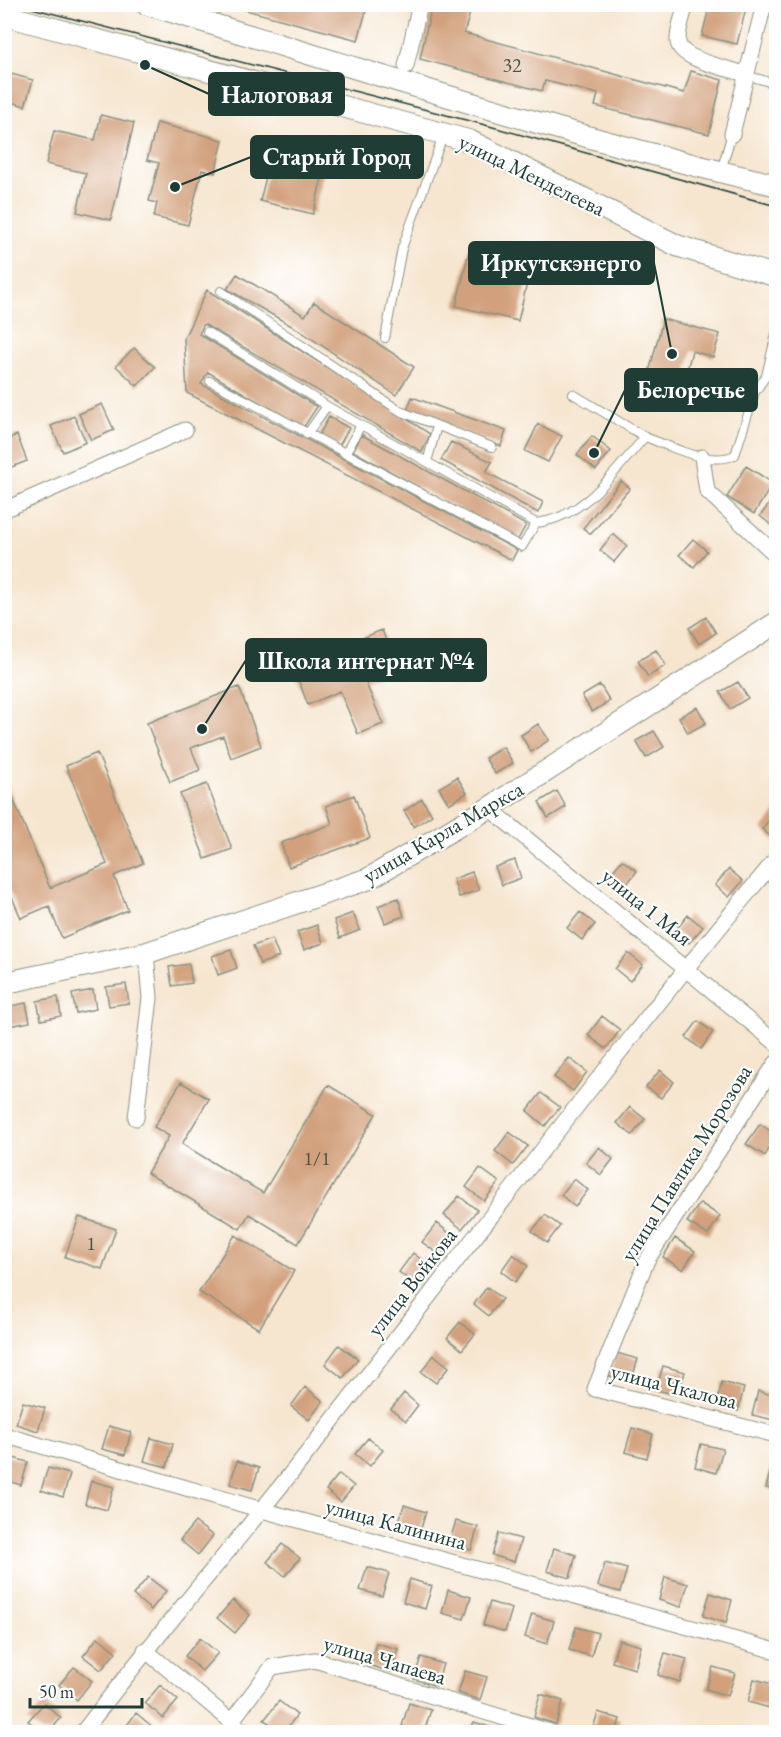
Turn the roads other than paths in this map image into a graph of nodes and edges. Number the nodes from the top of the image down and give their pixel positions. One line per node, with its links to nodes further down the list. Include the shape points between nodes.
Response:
1 (146, 4): 6 (main road, улица Менделеева)
2 (421, 4): 6 (street)
3 (686, 4): 7 (street, via 678,43 681,49 691,57)
4 (764, 4): 7 (lane); 10 (street)
5 (4, 15): 9 (main road, улица Менделеева)
6 (404, 73): 11 (main road, улица Менделеева)
7 (745, 74): 8 (lane); 10 (lane)
8 (777, 84)
9 (444, 134): 13 (main road, улица Менделеева, via 470,141 678,246); 17 (lane, via 402,248)
10 (732, 134): 11 (lane)
11 (721, 172): 12 (main road, улица Менделеева)
12 (777, 185)
13 (777, 276)
14 (221, 291): 22 (lane, via 400,411)
15 (207, 332): 20 (lane)
16 (777, 334): 28 (lane, via 766,376 755,392 735,455 726,459)
17 (385, 338)
18 (210, 381): 24 (lane)
19 (573, 394): 25 (lane)
20 (327, 406): 21 (lane); 24 (lane)
21 (361, 425): 27 (lane); 29 (lane)
22 (437, 426): 26 (lane); 29 (lane)
23 (185, 430): 30 (street)
24 (307, 434): 27 (lane)
25 (645, 436): 28 (lane); 31 (lane, via 583,505)
26 (492, 447)
27 (345, 454): 31 (lane, via 522,547)
28 (702, 457): 32 (street, via 707,491)
29 (427, 462): 31 (lane)
30 (4, 510)
31 (536, 523)
32 (777, 555)
33 (777, 623): 34 (main road, улица Карла Маркса)
34 (489, 808): 36 (main road, улица Карла Маркса, via 368,879); 37 (street, улица 1 Мая)
35 (777, 859): 37 (street, улица Войкова)
36 (146, 953): 38 (main road, улица Карла Маркса); 41 (street, via 150,998)
37 (686, 967): 39 (street, улица 1 Мая); 45 (street, улица Войкова)
38 (4, 983)
39 (777, 1043)
40 (777, 1063): 42 (street, улица Павлика Морозова, via 647,1260)
41 (136, 1118)
42 (595, 1389): 44 (street, улица Чкалова)
43 (4, 1435): 45 (street, улица Калинина)
44 (777, 1435)
45 (262, 1510): 46 (street, улица Войкова); 47 (street, улица Калинина)
46 (145, 1650): 48 (street); 49 (street, улица Войкова)
47 (777, 1651)
48 (231, 1722): 50 (street); 51 (street, улица Чапаева, via 272,1667 315,1660)
49 (83, 1732)
50 (244, 1732)
51 (550, 1732)

